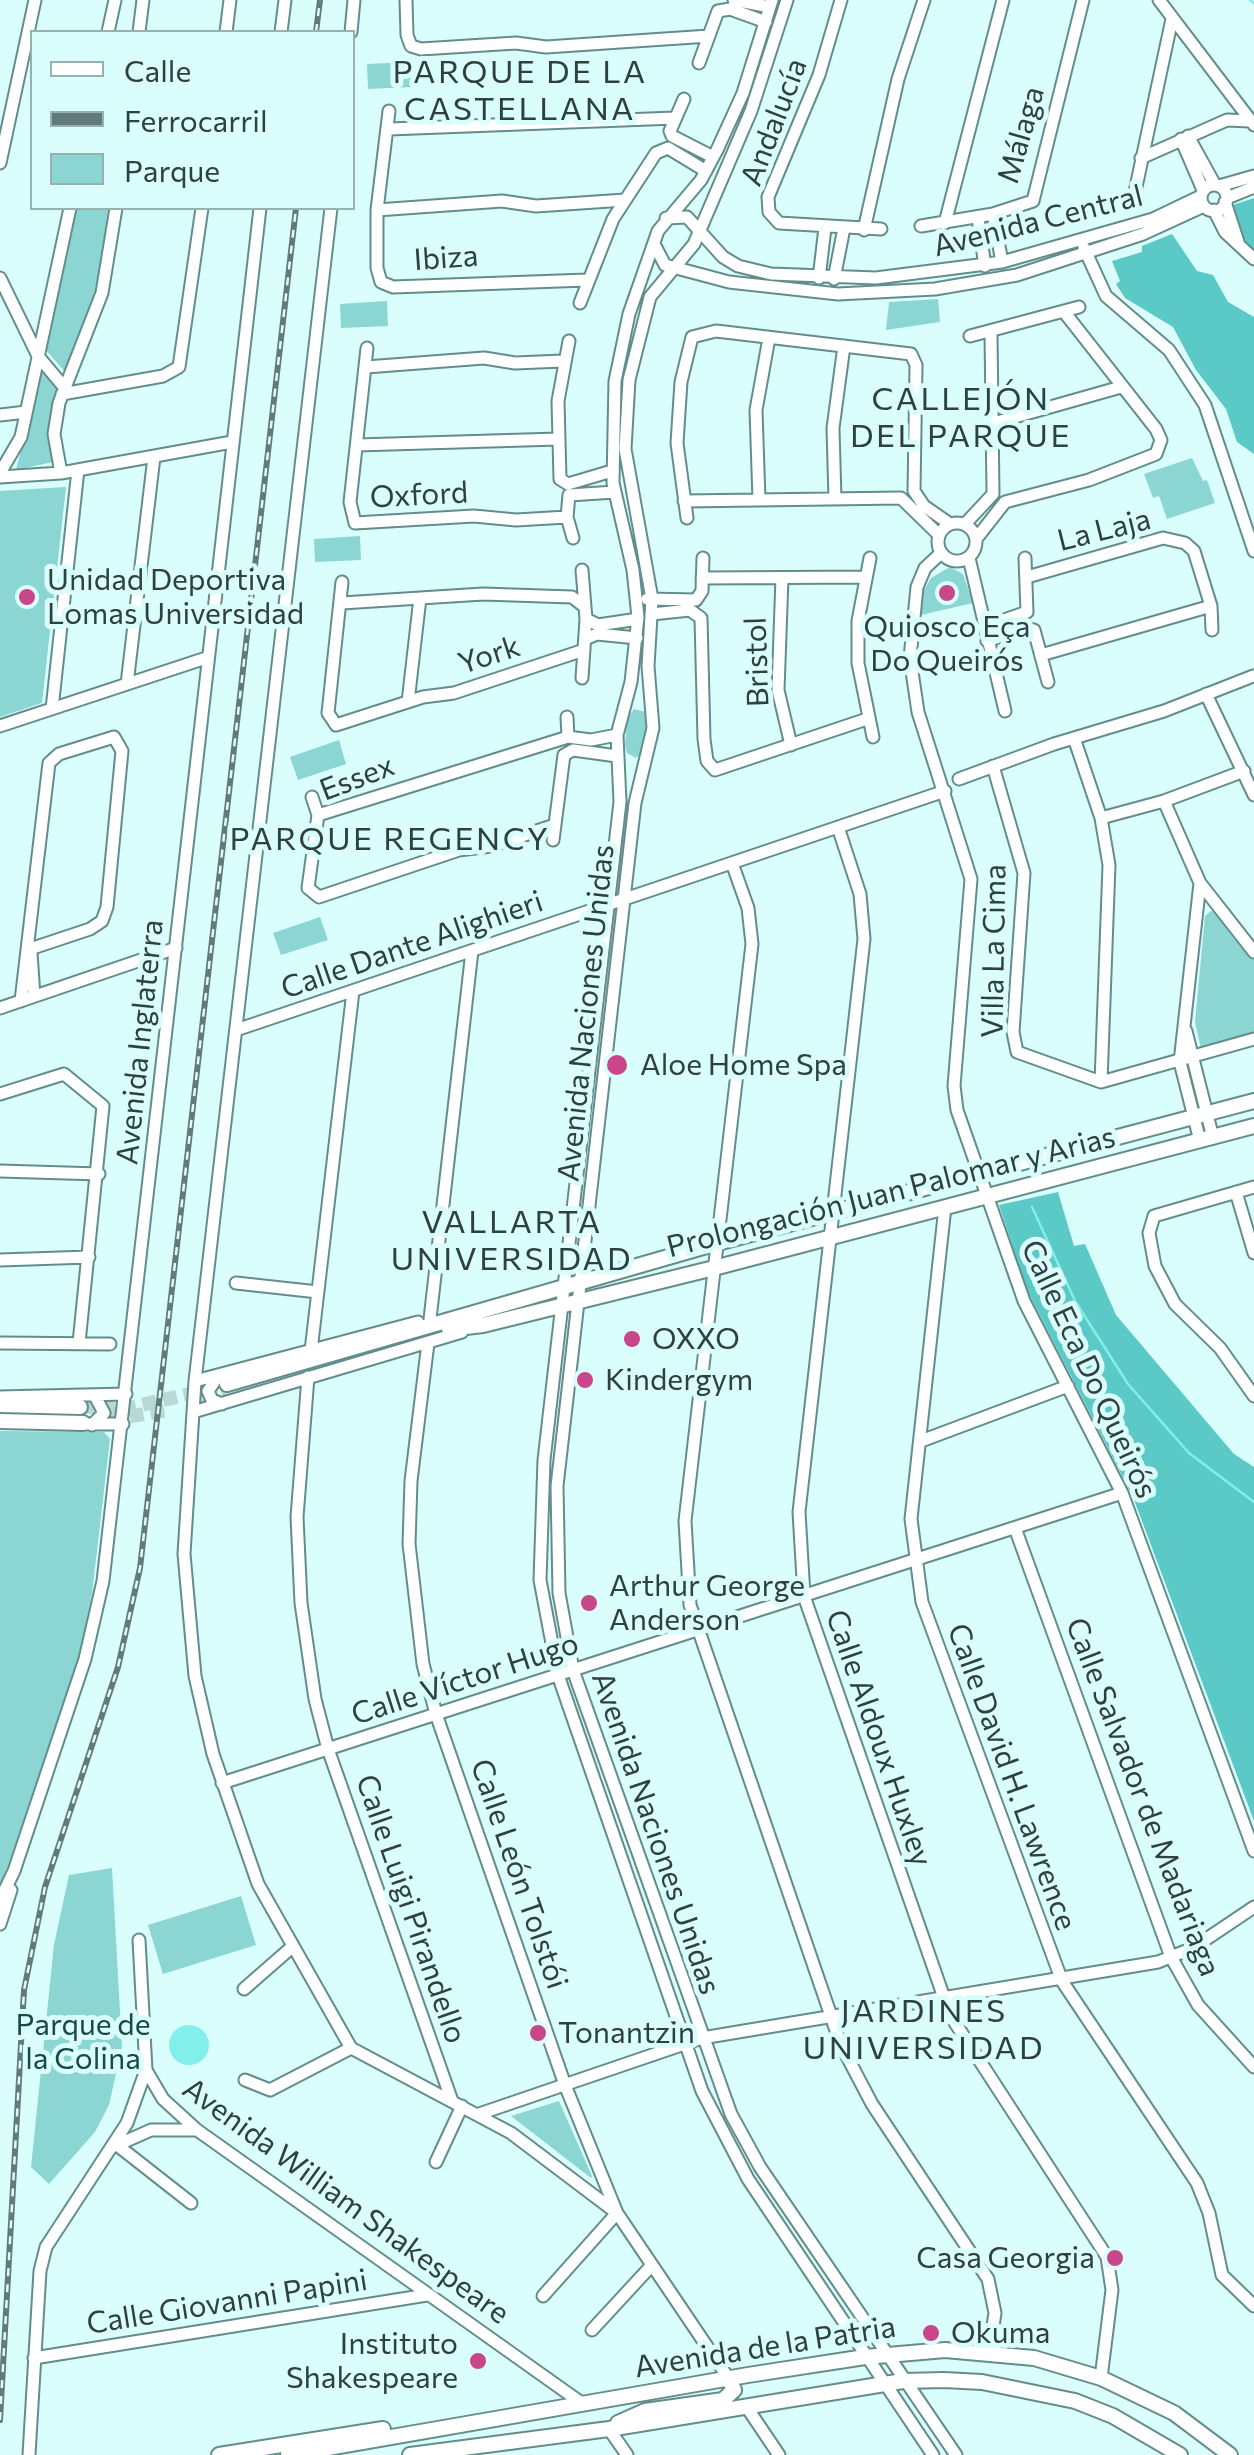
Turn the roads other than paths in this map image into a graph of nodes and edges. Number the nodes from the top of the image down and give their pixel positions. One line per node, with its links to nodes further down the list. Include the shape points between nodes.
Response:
1 (35, 0): 40 (street)
2 (115, 0): 18 (street)
3 (144, 0): 19 (street)
4 (230, 0): 20 (street)
5 (285, 0): 21 (street)
6 (354, 0): 22 (street)
7 (406, 0): 23 (street, via 407,35 421,49)
8 (734, 0): 15 (street)
9 (787, 0): 33 (street, Avenida Naciones Unidas)
10 (841, 0): 59 (street, Andalucía, via 820,75 768,197 779,224)
11 (924, 0): 63 (street, via 898,79)
12 (1003, 0): 56 (street, Málaga)
13 (1083, 0): 53 (street, Málaga, via 1033,201)
14 (1159, 0): 16 (street)
15 (771, 3): 17 (street, Avenida Naciones Unidas)
16 (1172, 19): 24 (street); 25 (street)
17 (766, 22): 23 (street, via 724,8); 30 (street, Avenida Naciones Unidas)
18 (108, 30)
19 (139, 30)
20 (226, 30)
21 (282, 30)
22 (351, 30)
23 (708, 36): 26 (street)
24 (1192, 44): 25 (street, via 1179,40); 27 (street)
25 (1168, 46): 34 (street)
26 (699, 62)
27 (1232, 96): 32 (street); 35 (street)
28 (684, 99): 31 (street)
29 (388, 111): 36 (street, Ibiza)
30 (732, 117): 33 (street); 38 (street, Avenida Naciones Unidas)
31 (676, 118): 36 (street); 38 (street, via 670,131 676,141)
32 (1227, 120): 35 (street); 37 (street)
33 (746, 122): 62 (street, Avenida Naciones Unidas)
34 (1150, 122): 37 (street, via 1159,139); 39 (street)
35 (1252, 123)
36 (389, 128): 52 (street, Ibiza)
37 (1181, 139): 39 (street); 44 (street)
38 (713, 158): 41 (street, Avenida Naciones Unidas)
39 (1142, 158): 46 (street)
40 (0, 163)
41 (706, 171): 45 (street, via 663,148); 54 (street, Avenida Naciones Unidas)
42 (1254, 176): 44 (street)
43 (1254, 188): 44 (street)
44 (1214, 197): 57 (street, Avenida Central); 68 (street)
45 (625, 200): 52 (street, Ibiza); 77 (street)
46 (1133, 201)
47 (70, 210): 88 (street)
48 (116, 210): 92 (street, via 102,294)
49 (202, 210): 92 (street, via 178,367 163,376)
50 (260, 210): 97 (street, Avenida Inglaterra)
51 (330, 210): 185 (street)
52 (377, 210): 77 (street, Ibiza, via 377,274 388,286)
53 (994, 214): 55 (street); 69 (street, Málaga)
54 (666, 218): 62 (street, Avenida Central, via 687,217); 65 (street, Avenida Naciones Unidas)
55 (978, 218): 56 (street, Málaga); 70 (street, Málaga)
56 (945, 223): 58 (street, Málaga)
57 (1155, 224): 64 (street, Avenida Central); 67 (street, Avenida Central)
58 (921, 226)
59 (825, 228): 60 (street); 74 (street)
60 (844, 228): 63 (street); 76 (street)
61 (882, 229): 63 (street)
62 (699, 230): 72 (street, Avenida Naciones Unidas); 74 (street, Avenida Central, via 738,266)
63 (864, 230)
64 (1081, 238): 66 (street, Avenida Central); 67 (street)
65 (654, 242): 72 (street, via 659,260); 101 (street, Avenida Naciones Unidas, via 615,381)
66 (1042, 250): 69 (street, Avenida Central); 71 (street)
67 (1086, 254): 71 (street, Avenida Central); 115 (street, via 1106,296 1169,350 1205,405)
68 (1254, 259)
69 (1002, 262): 70 (street, Avenida Central)
70 (985, 266): 75 (street, Avenida Central)
71 (1047, 266): 78 (street, Avenida Central, via 982,283)
72 (674, 270): 78 (street, Avenida Central, via 794,290); 129 (street, Avenida Naciones Unidas, via 650,297 626,414 628,482)
73 (0, 278): 88 (street)
74 (818, 278): 76 (street, Avenida Central)
75 (876, 278): 76 (street, Avenida Central); 78 (street)
76 (834, 279)
77 (587, 280): 79 (street)
78 (876, 292)
79 (580, 303)
80 (1080, 307): 81 (street)
81 (1066, 314): 82 (street); 91 (street)
82 (991, 333): 83 (street); 95 (street)
83 (970, 336)
84 (769, 338): 86 (street); 106 (street, via 756,410); 107 (street, via 716,331 692,337 677,426)
85 (569, 341): 89 (street)
86 (844, 346): 105 (street, via 833,428); 110 (street, via 913,358 914,492)
87 (367, 348): 90 (street, Oxford)
88 (38, 356): 92 (street); 93 (street)
89 (563, 360): 90 (street); 96 (street)
90 (366, 367): 98 (street, Oxford)
91 (1122, 387): 95 (street); 114 (street, via 1156,430 1156,454 1005,502)
92 (63, 391): 102 (street, via 54,434)
93 (26, 412): 94 (street); 103 (street)
94 (0, 415)
95 (990, 424): 111 (street, via 993,494)
96 (558, 439): 98 (street, Oxford); 101 (street, via 564,484)
97 (232, 442): 99 (street); 141 (street, Avenida Inglaterra)
98 (357, 444): 108 (street, Oxford, via 350,502 355,523)
99 (154, 457): 100 (street); 145 (street)
100 (78, 470): 102 (street); 148 (street)
101 (612, 472): 104 (street, Avenida Naciones Unidas)
102 (61, 473): 103 (street)
103 (0, 475)
104 (614, 492): 108 (street, via 573,492); 128 (street, Avenida Naciones Unidas)
105 (836, 499): 106 (street); 112 (street, via 904,499)
106 (759, 500): 107 (street)
107 (684, 502): 109 (street)
108 (567, 517): 113 (street)
109 (687, 518)
110 (950, 524): 111 (street); 112 (street)
111 (964, 524): 114 (street)
112 (939, 535): 116 (street)
113 (573, 538)
114 (976, 539): 119 (street)
115 (1254, 551)
116 (941, 553): 119 (street, via 957,562); 165 (street, Calle Eca Do Queirós, via 917,587 910,658 918,712)
117 (703, 558): 126 (street)
118 (870, 558): 123 (street)
119 (970, 558): 135 (street)
120 (1025, 558): 122 (street, La Laja)
121 (582, 570): 132 (street)
122 (1027, 576): 131 (street, La Laja, via 1164,538 1194,551); 135 (street, La Laja, via 1027,612)
123 (866, 577): 124 (street, Bristol); 152 (street, via 857,641)
124 (782, 578): 126 (street, Bristol); 159 (street, Bristol, via 778,690)
125 (342, 582): 130 (street, York)
126 (702, 584): 129 (street, Bristol, via 691,602)
127 (420, 598): 130 (street, York); 132 (street, York, via 572,597); 147 (street, York)
128 (637, 599): 129 (street, Bristol); 134 (street, Avenida Naciones Unidas)
129 (652, 599): 133 (street, Avenida Naciones Unidas)
130 (342, 603): 147 (street, York, via 329,720 342,724)
131 (1210, 606): 136 (street, La Laja); 140 (street)
132 (586, 613): 134 (street, York, via 598,626); 139 (street)
133 (652, 614): 153 (street, Avenida Naciones Unidas); 159 (street, Bristol, via 690,610 702,618 701,690 712,768)
134 (638, 619): 137 (street, Avenida Naciones Unidas)
135 (984, 627): 138 (street)
136 (1212, 630)
137 (636, 638): 139 (street, York, via 597,634); 150 (street, Avenida Naciones Unidas)
138 (987, 641): 140 (street, via 1030,628); 149 (street)
139 (584, 644): 143 (street); 147 (street, York, via 454,693)
140 (1041, 655): 144 (street)
141 (206, 658): 145 (street); 179 (street, Avenida Inglaterra)
142 (1253, 676): 146 (street)
143 (582, 678)
144 (1048, 682)
145 (127, 684): 148 (street)
146 (1206, 694): 158 (street); 163 (street)
147 (408, 702)
148 (52, 709): 154 (street)
149 (1005, 711)
150 (621, 712): 153 (street, via 642,706); 155 (street, Avenida Naciones Unidas)
151 (567, 717): 156 (street)
152 (867, 719): 157 (street); 159 (street, Bristol)
153 (653, 720): 161 (street, Avenida Naciones Unidas)
154 (0, 726)
155 (617, 735): 156 (street, Essex); 160 (street, Avenida Naciones Unidas)
156 (568, 737): 169 (street, Essex)
157 (873, 737)
158 (1074, 738): 162 (street); 170 (street)
159 (790, 745)
160 (618, 759): 161 (street, via 629,770); 171 (street, via 566,752); 177 (street, Avenida Naciones Unidas)
161 (645, 766): 176 (street, Avenida Naciones Unidas)
162 (993, 766): 164 (street); 188 (street, Villa La Cima, via 1024,874 1015,1046 1028,1059)
163 (1244, 771): 166 (street); 168 (street)
164 (959, 779)
165 (945, 791): 172 (street, Calle Dante Alighieri); 196 (street, Calle Eca Do Queirós, via 972,879 954,1094)
166 (1254, 795)
167 (312, 797): 169 (street)
168 (1164, 801): 170 (street); 175 (street)
169 (318, 815): 171 (street, Essex, via 308,888 323,898)
170 (1101, 818): 188 (street, via 1111,892)
171 (555, 825): 173 (street)
172 (838, 827): 174 (street, Calle Dante Alighieri); 201 (street, Calle Aldoux Huxley, via 860,894 864,939)
173 (553, 840)
174 (732, 863): 176 (street, Calle Dante Alighieri); 203 (street, via 752,944)
175 (1200, 883): 181 (street); 187 (street)
176 (624, 899): 177 (street, Calle Dante Alighieri); 208 (street, Avenida Naciones Unidas)
177 (608, 905): 180 (street, Calle Dante Alighieri); 210 (street, Avenida Naciones Unidas)
178 (30, 948): 178 (street, via 102,921 122,751 114,737 49,763); 183 (street)
179 (176, 948): 183 (street); 226 (street, Avenida Inglaterra)
180 (472, 951): 182 (street, Calle Dante Alighieri); 215 (street)
181 (1254, 952)
182 (353, 991): 185 (street, Calle Dante Alighieri); 211 (street)
183 (27, 998): 184 (street)
184 (0, 1008)
185 (236, 1030): 223 (street)
186 (1254, 1040): 187 (street)
187 (1187, 1061): 188 (street); 191 (street)
188 (1101, 1082)
189 (0, 1094): 195 (street, via 70,1076 103,1106)
190 (1254, 1101): 191 (main road, Prolongación Juan Palomar y Arias)
191 (1201, 1116): 193 (street); 196 (main road, Prolongación Juan Palomar y Arias)
192 (1254, 1126): 193 (main road, Prolongación Juan Palomar y Arias)
193 (1206, 1139): 199 (main road, Prolongación Juan Palomar y Arias)
194 (0, 1171): 195 (street)
195 (98, 1174): 205 (street)
196 (978, 1174): 199 (street, Calle Eca Do Queirós); 201 (main road, Prolongación Juan Palomar y Arias)
197 (1254, 1188): 198 (street)
198 (1236, 1192): 204 (street); 228 (street, via 1154,1216 1148,1233 1155,1266 1175,1304 1220,1348)
199 (986, 1196): 200 (main road, Prolongación Juan Palomar y Arias); 224 (street, Calle Eca Do Queirós, via 1024,1300)
200 (945, 1207): 202 (main road, Prolongación Juan Palomar y Arias); 236 (street, Calle David H. Lawrence)
201 (833, 1212): 202 (street, Calle Aldoux Huxley); 203 (main road, Prolongación Juan Palomar y Arias)
202 (830, 1238): 207 (main road, Prolongación Juan Palomar y Arias); 240 (street, Calle Aldoux Huxley, via 799,1512)
203 (717, 1243): 207 (street); 208 (main road, Prolongación Juan Palomar y Arias)
204 (1254, 1253)
205 (90, 1258): 206 (street); 218 (street)
206 (0, 1260)
207 (714, 1268): 212 (main road, Prolongación Juan Palomar y Arias); 241 (street, via 685,1521)
208 (581, 1281): 210 (main road, Prolongación Juan Palomar y Arias); 212 (street, Avenida Naciones Unidas)
209 (236, 1283): 211 (street)
210 (565, 1285): 213 (street, Avenida Naciones Unidas); 214 (main road, Prolongación Juan Palomar y Arias)
211 (318, 1292): 221 (street)
212 (579, 1299): 213 (main road, Prolongación Juan Palomar y Arias); 242 (street, Avenida Naciones Unidas, via 556,1518 559,1592)
213 (562, 1303): 216 (main road, Prolongación Juan Palomar y Arias); 243 (street, Avenida Naciones Unidas, via 539,1526 544,1613)
214 (492, 1307): 215 (street); 225 (main road, Prolongación Juan Palomar y Arias)
215 (430, 1319): 221 (street)
216 (484, 1325): 220 (street); 225 (main road, Prolongación Juan Palomar y Arias, via 450,1328)
217 (0, 1343): 218 (street)
218 (79, 1343): 219 (street)
219 (110, 1344)
220 (428, 1344): 222 (street); 244 (street, Calle León Tolstói, via 409,1544)
221 (311, 1350): 225 (street)
222 (308, 1376): 225 (street); 245 (street, Calle Luigi Pirandello, via 298,1568 310,1673)
223 (196, 1382): 225 (street); 232 (street)
224 (1068, 1386): 236 (street); 237 (street, Calle Eca Do Queirós)
225 (224, 1389): 232 (street)
226 (126, 1394): 227 (street); 235 (street, Avenida Inglaterra)
227 (95, 1396): 229 (street); 234 (street, via 104,1414)
228 (1254, 1396)
229 (0, 1397)
230 (0, 1405): 231 (main road)
231 (80, 1406)
232 (193, 1412): 246 (street, via 185,1523 190,1636 202,1716)
233 (0, 1422): 234 (main road)
234 (88, 1424): 235 (street)
235 (123, 1424): 248 (street, Avenida Inglaterra, via 95,1621)
236 (921, 1441): 239 (street, Calle David H. Lawrence, via 911,1519)
237 (1122, 1493): 238 (street, Calle Víctor Hugo); 247 (street, Calle Eca Do Queirós)
238 (1015, 1528): 239 (street, Calle Víctor Hugo); 254 (street, Calle Salvador de Madariaga)
239 (914, 1560): 240 (street, Calle Víctor Hugo); 255 (street, Calle David H. Lawrence, via 922,1602)
240 (804, 1596): 241 (street, Calle Víctor Hugo); 257 (street, Calle Aldoux Huxley)
241 (696, 1631): 242 (street, Calle Víctor Hugo); 258 (street)
242 (573, 1670): 243 (street, Calle Víctor Hugo); 259 (street, Avenida Naciones Unidas)
243 (558, 1675): 244 (street, Calle Víctor Hugo); 260 (street, Avenida Naciones Unidas)
244 (436, 1714): 245 (street, Calle Víctor Hugo); 265 (street, Calle León Tolstói)
245 (328, 1748): 246 (street, Calle Víctor Hugo); 266 (street, Calle Luigi Pirandello)
246 (222, 1783): 253 (street, via 258,1884)
247 (1254, 1851)
248 (14, 1871): 249 (street, Avenida Inglaterra); 251 (street, Avenida Inglaterra)
249 (0, 1900)
250 (1254, 1907): 254 (street)
251 (0, 1924)
252 (139, 1940): 263 (street, Avenida William Shakespeare)
253 (292, 1948): 256 (street); 261 (street)
254 (1171, 1958): 255 (street); 262 (street, Calle Salvador de Madariaga, via 1198,2005)
255 (1062, 1981): 257 (street); 278 (street, Calle David H. Lawrence, via 1197,2182 1218,2265)
256 (244, 1988)
257 (944, 2000): 258 (street); 284 (street, Calle Aldoux Huxley, via 1107,2257 1112,2290)
258 (829, 2017): 259 (street); 280 (street, via 872,2104 988,2279 995,2313)
259 (702, 2038): 260 (street); 281 (street, Avenida Naciones Unidas, via 760,2167)
260 (684, 2042): 265 (street); 282 (street, Avenida Naciones Unidas, via 733,2154)
261 (351, 2048): 264 (street, via 270,2090); 266 (street)
262 (1254, 2067)
263 (146, 2070): 267 (street, Avenida William Shakespeare); 271 (street)
264 (246, 2080)
265 (565, 2085): 268 (street); 274 (street, Calle León Tolstói)
266 (457, 2104): 268 (street); 272 (street)
267 (178, 2112): 269 (street, via 182,2121); 270 (street, Avenida William Shakespeare)
268 (479, 2114): 274 (street)
269 (174, 2128): 270 (street); 271 (street)
270 (197, 2130): 276 (street, Avenida William Shakespeare)
271 (113, 2147): 273 (street); 283 (street, via 46,2247)
272 (436, 2162)
273 (191, 2203)
274 (617, 2213): 275 (street, Calle León Tolstói); 277 (street)
275 (652, 2266): 279 (street); 285 (street, Calle León Tolstói)
276 (427, 2295): 283 (street, Calle Giovanni Papini); 288 (street, Avenida William Shakespeare)
277 (543, 2296)
278 (1254, 2306)
279 (592, 2330)
280 (990, 2352): 281 (main road, Avenida de la Patria); 284 (main road, Avenida de la Patria)
281 (885, 2354): 282 (main road, Avenida de la Patria); 286 (street, Avenida Naciones Unidas)
282 (865, 2356): 285 (main road, Avenida de la Patria); 287 (street, Avenida Naciones Unidas)
283 (34, 2358): 293 (street)
284 (1101, 2378): 303 (main road, Avenida de la Patria, via 1174,2414)
285 (729, 2379): 288 (main road, Avenida de la Patria); 291 (main road, via 734,2390 723,2400 645,2412)
286 (903, 2381): 287 (main road, Avenida de la Patria); 301 (street, Avenida Naciones Unidas); 302 (main road, Avenida de la Patria, via 973,2381 1043,2392 1113,2416)
287 (883, 2384): 289 (main road, Avenida de la Patria); 300 (street, Avenida Naciones Unidas)
288 (583, 2404): 290 (main road, Avenida de la Patria)
289 (746, 2406): 291 (main road, Avenida de la Patria); 299 (street)
290 (459, 2425): 294 (main road); 295 (main road, Avenida de la Patria)
291 (609, 2429): 292 (main road, Avenida de la Patria); 298 (street)
292 (462, 2448): 296 (main road, Avenida de la Patria); 297 (main road)
293 (29, 2455)
294 (219, 2455)
295 (288, 2455)
296 (410, 2455)
297 (436, 2455)
298 (627, 2455)
299 (778, 2455)
300 (932, 2455)
301 (956, 2455)
302 (1180, 2455)
303 (1230, 2455)

